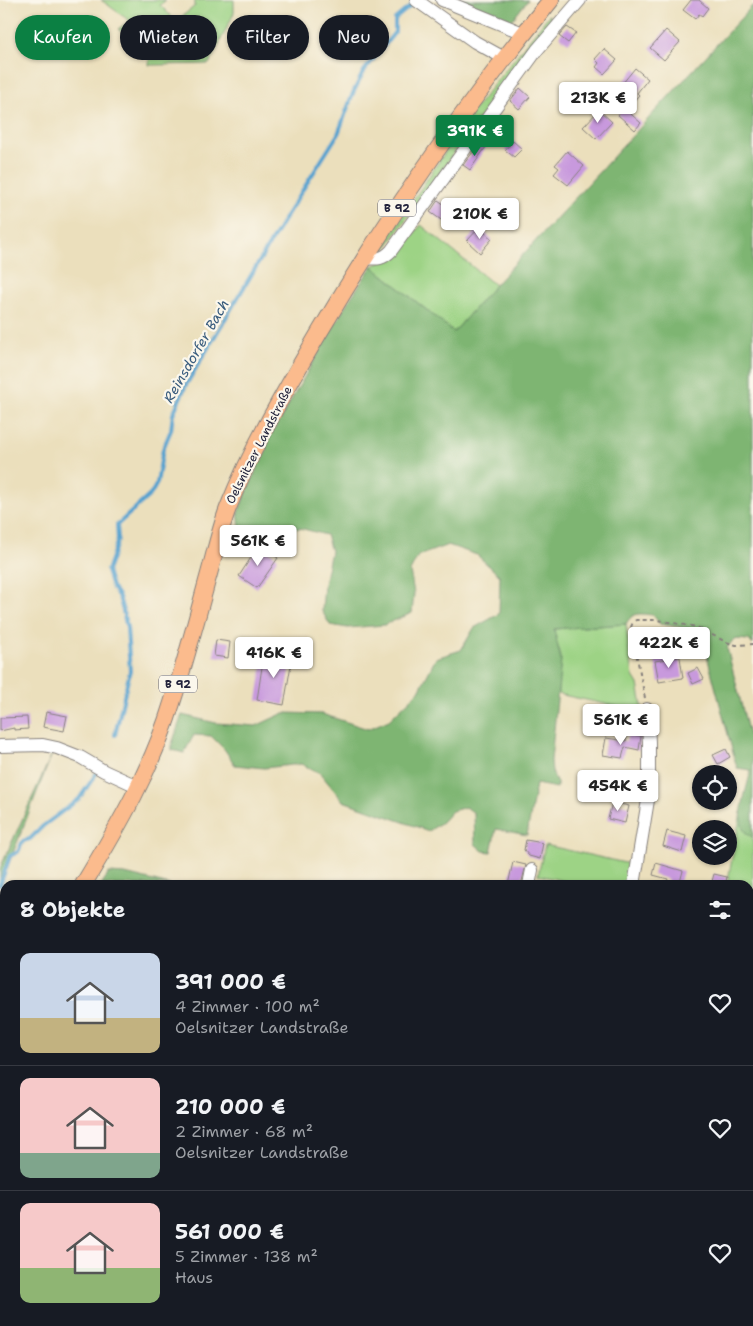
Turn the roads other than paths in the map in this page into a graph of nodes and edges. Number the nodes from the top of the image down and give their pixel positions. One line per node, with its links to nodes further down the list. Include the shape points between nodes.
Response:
1 (416, 0): 7 (street, via 475,42)
2 (442, 0): 6 (street)
3 (580, 0): 5 (street)
4 (549, 3): 5 (street, Oelsnitzer Landstraße); 6 (main road, Oelsnitzer Landstraße / B 92)
5 (565, 18): 8 (street, via 537,50 391,251 379,260)
6 (524, 33): 7 (main road, Oelsnitzer Landstraße / B 92)
7 (504, 58): 8 (main road, Oelsnitzer Landstraße / B 92, via 432,156)
8 (365, 258): 9 (main road, Oelsnitzer Landstraße / B 92, via 264,430 227,510)
9 (220, 533): 10 (street); 13 (main road, Oelsnitzer Landstraße / B 92, via 172,706)
10 (252, 545)
11 (647, 709): 17 (street, via 649,794)
12 (0, 746): 13 (street, via 57,748)
13 (139, 787): 15 (main road, B 92)
14 (532, 870): 16 (street)
15 (86, 880)
16 (530, 880)
17 (635, 880)

